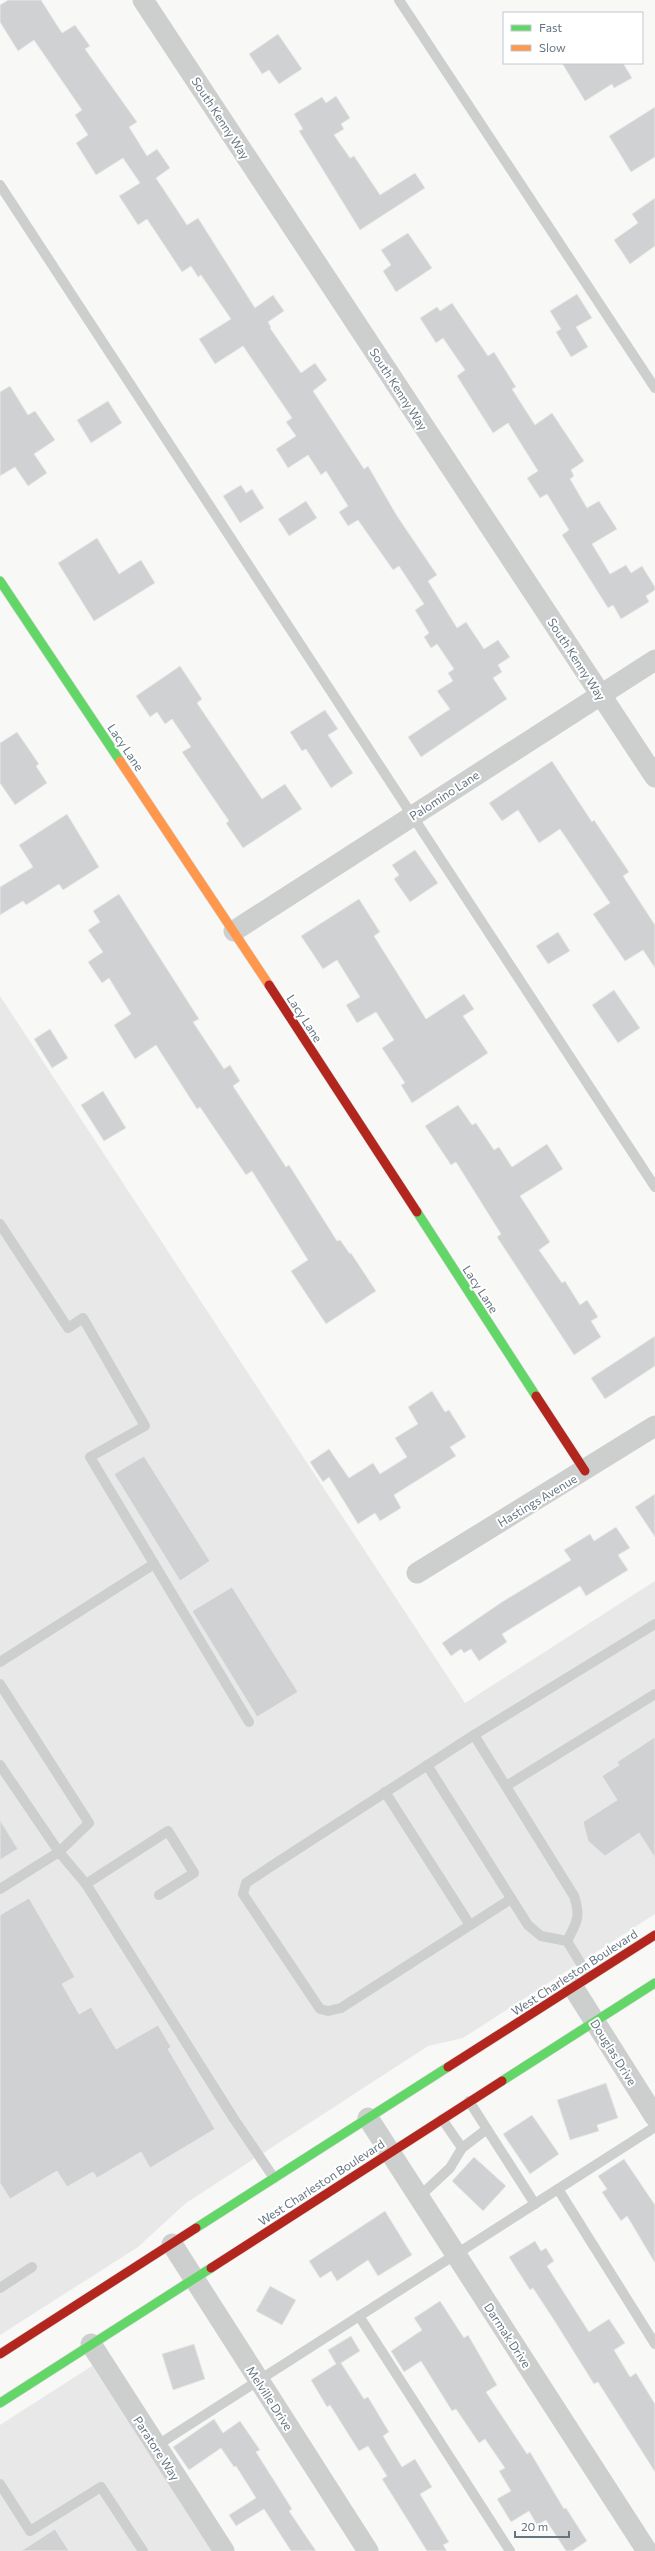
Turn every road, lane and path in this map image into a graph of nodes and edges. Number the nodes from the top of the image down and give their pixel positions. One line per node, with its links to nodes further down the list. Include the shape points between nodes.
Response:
1 (143, 0): 7 (street, South Kenny Way)
2 (399, 0): 4 (lane)
3 (0, 185): 9 (lane)
4 (655, 388)
5 (0, 580): 10 (main road, Lacy Lane)
6 (655, 660): 7 (street, Palomino Lane)
7 (601, 694): 8 (street, South Kenny Way); 9 (street, Palomino Lane)
8 (655, 777)
9 (412, 816): 10 (street, Palomino Lane); 11 (lane)
10 (234, 931): 14 (main road, Lacy Lane)
11 (655, 1187)
12 (0, 1224): 15 (lane, via 68,1328 83,1318 145,1426 90,1457)
13 (655, 1426): 14 (street, Hastings Avenue)
14 (585, 1471): 16 (street, Hastings Avenue)
15 (154, 1564): 18 (lane); 21 (lane)
16 (417, 1573)
17 (655, 1624): 22 (lane)
18 (0, 1662)
19 (0, 1684): 27 (lane, via 89,1823)
20 (655, 1694): 25 (lane)
21 (248, 1722)
22 (474, 1735): 24 (lane); 25 (lane)
23 (0, 1765): 27 (lane)
24 (427, 1765): 26 (lane); 31 (lane)
25 (506, 1786): 34 (lane, via 574,1896 579,1912)
26 (385, 1792): 32 (lane); 32 (lane, via 246,1883 243,1894 320,2009 328,2011 341,2008)
27 (59, 1852): 28 (lane); 29 (lane)
28 (86, 1884): 30 (lane, via 168,1831 194,1873); 46 (lane, via 234,2120)
29 (0, 1889)
30 (159, 1895)
31 (511, 1899): 32 (lane); 34 (lane, via 528,1925 541,1936)
32 (470, 1925)
33 (655, 1934): 35 (main road, West Charleston Boulevard)
34 (567, 1941): 35 (lane)
35 (581, 1982): 37 (street, Douglas Drive); 40 (main road, West Charleston Boulevard)
36 (655, 1983): 37 (main road, West Charleston Boulevard)
37 (594, 2022): 38 (main road, West Charleston Boulevard); 39 (street, Douglas Drive)
38 (469, 2101): 41 (main road, West Charleston Boulevard); 43 (lane)
39 (655, 2117)
40 (368, 2118): 45 (street, Darmak Drive); 46 (main road, West Charleston Boulevard)
41 (442, 2119): 44 (lane); 45 (main road, West Charleston Boulevard)
42 (655, 2127): 47 (lane)
43 (487, 2129): 44 (lane); 49 (lane)
44 (462, 2148): 48 (lane, via 450,2168)
45 (389, 2153): 48 (street, Darmak Drive); 53 (main road, West Charleston Boulevard)
46 (274, 2178): 50 (main road, West Charleston Boulevard)
47 (558, 2189): 49 (lane); 57 (lane)
48 (419, 2197): 51 (street, Darmak Drive)
49 (535, 2204): 51 (lane)
50 (172, 2244): 53 (street, Melville Drive); 58 (main road, West Charleston Boulevard)
51 (456, 2254): 55 (lane); 67 (street, Darmak Drive)
52 (32, 2267): 54 (lane)
53 (193, 2278): 56 (main road, West Charleston Boulevard); 59 (street, Melville Drive)
54 (0, 2288)
55 (359, 2316): 59 (lane); 66 (lane)
56 (91, 2344): 60 (main road, West Charleston Boulevard); 61 (street, Paratore Way)
57 (655, 2344)
58 (0, 2354)
59 (259, 2381): 61 (lane); 65 (street, Melville Drive)
60 (0, 2403)
61 (156, 2446): 64 (street, Paratore Way)
62 (0, 2484): 63 (lane, via 30,2531 101,2487)
63 (143, 2551)
64 (224, 2551)
65 (368, 2551)
66 (510, 2551)
67 (647, 2551)

